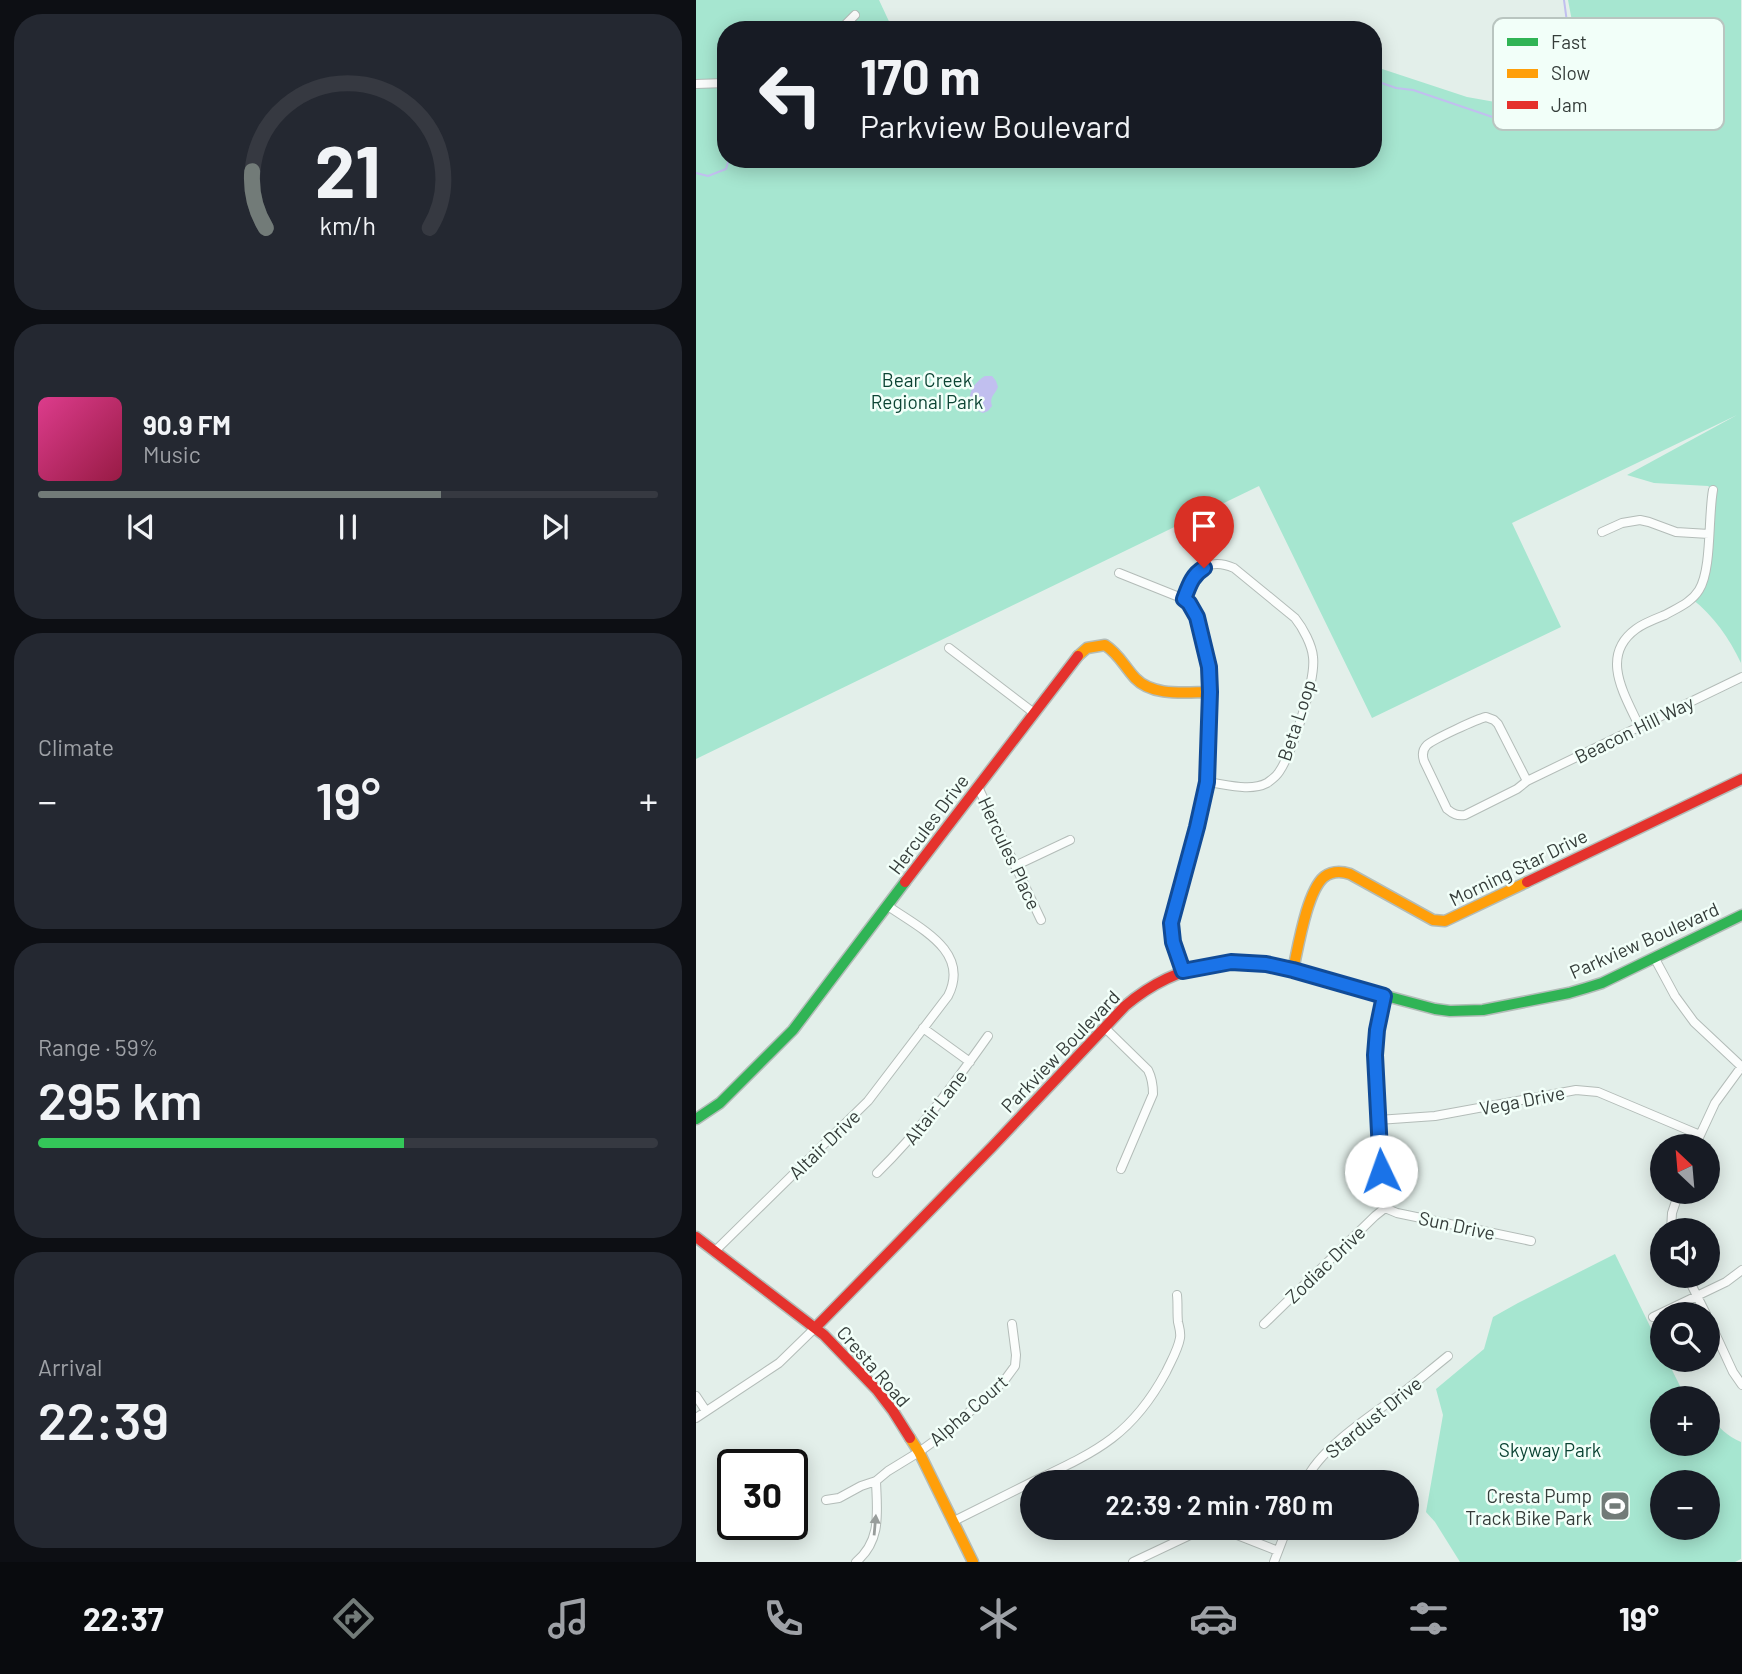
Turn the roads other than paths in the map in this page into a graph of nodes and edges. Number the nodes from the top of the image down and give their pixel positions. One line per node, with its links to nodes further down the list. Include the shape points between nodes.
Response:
1 (855, 15): 2 (street)
2 (849, 21)
3 (717, 83): 4 (street)
4 (696, 84)
5 (1713, 490): 7 (street)
6 (1602, 532): 7 (street, via 1640,520 1668,531)
7 (1709, 534): 14 (street, via 1698,592 1684,605 1637,629 1619,652 1619,683)
8 (1119, 573): 9 (street)
9 (1184, 599): 12 (street, via 1197,617); 17 (street, Beta Loop, via 1197,572 1226,564 1295,618 1313,656 1302,715 1276,776 1250,787)
10 (949, 648): 13 (street)
11 (1741, 677): 14 (street, Beacon Hill Way)
12 (1210, 692): 13 (street, Hercules Drive, via 1150,689 1136,680 1112,649 1095,646 1079,654); 17 (street)
13 (1034, 713): 18 (street, Hercules Drive)
14 (1639, 726): 16 (street, Beacon Hill Way)
15 (1741, 779): 25 (street, Morning Star Drive, via 1445,921 1433,919 1350,874 1328,874 1313,891)
16 (1527, 781): 16 (street, Beacon Hill Way, via 1458,816 1447,809 1423,750 1481,718 1490,718 1498,724)
17 (1207, 782): 26 (street, via 1171,923)
18 (978, 787): 20 (street, Hercules Place); 21 (street, Hercules Drive)
19 (1070, 839): 20 (street)
20 (1016, 866): 23 (street, Hercules Place)
21 (888, 906): 29 (street, Altair Drive, via 936,940 951,958 952,988); 33 (street, Hercules Drive, via 788,1036 720,1103)
22 (1741, 915): 24 (street, Parkview Boulevard)
23 (1041, 920)
24 (1654, 957): 27 (street, Parkview Boulevard, via 1586,988 1483,1010 1450,1011); 32 (street, via 1694,1022)
25 (1293, 970): 26 (street, Parkview Boulevard, via 1240,962); 27 (street, Parkview Boulevard)
26 (1183, 971): 28 (street, Parkview Boulevard, via 1142,992)
27 (1384, 996): 34 (street, via 1376,1044)
28 (1104, 1027): 37 (street, via 1152,1077 1153,1094); 51 (street, Parkview Boulevard)
29 (923, 1028): 31 (street); 42 (street, Altair Drive, via 868,1101)
30 (988, 1036): 31 (street, Altair Lane)
31 (970, 1062): 38 (street, Altair Lane, via 919,1129)
32 (1741, 1066): 36 (street)
33 (696, 1119)
34 (1378, 1120): 35 (street, Vega Drive, via 1435,1116 1587,1090); 39 (street)
35 (1698, 1134)
36 (1700, 1134)
37 (1121, 1169)
38 (877, 1173)
39 (1385, 1208): 41 (street, Sun Drive); 50 (street, Zodiac Drive)
40 (696, 1237): 42 (street, Cresta Road)
41 (1531, 1241)
42 (715, 1251): 51 (street, Cresta Road)
43 (1741, 1270): 46 (street)
44 (1693, 1288): 46 (street)
45 (1177, 1295): 59 (street, via 1178,1349 1140,1412 1103,1446)
46 (1697, 1296): 47 (street); 48 (street)
47 (1684, 1302)
48 (1700, 1302)
49 (1012, 1324): 58 (street, Alpha Court, via 1016,1355 1010,1374)
50 (1264, 1324)
51 (816, 1327): 56 (street, Parkview Boulevard, via 779,1363); 58 (street, Cresta Road, via 877,1390)
52 (1720, 1344): 54 (street)
53 (1448, 1356): 60 (street, Stardust Drive, via 1353,1429)
54 (1741, 1385)
55 (696, 1396): 56 (street)
56 (706, 1411): 57 (street, Parkview Boulevard)
57 (696, 1418)
58 (919, 1452): 61 (street, Alpha Court); 64 (street, Cresta Road)
59 (1056, 1470)
60 (1312, 1470)
61 (876, 1481): 63 (street, Alpha Court); 67 (street, one-way to 61, via 873,1539)
62 (1020, 1488): 64 (street)
63 (827, 1500)
64 (954, 1521): 68 (street, Cresta Road)
65 (1283, 1540): 66 (street)
66 (1278, 1551): 69 (street, via 1222,1529 1203,1529); 70 (street)
67 (856, 1562)
68 (973, 1562)
69 (1133, 1562)
70 (1274, 1562)

